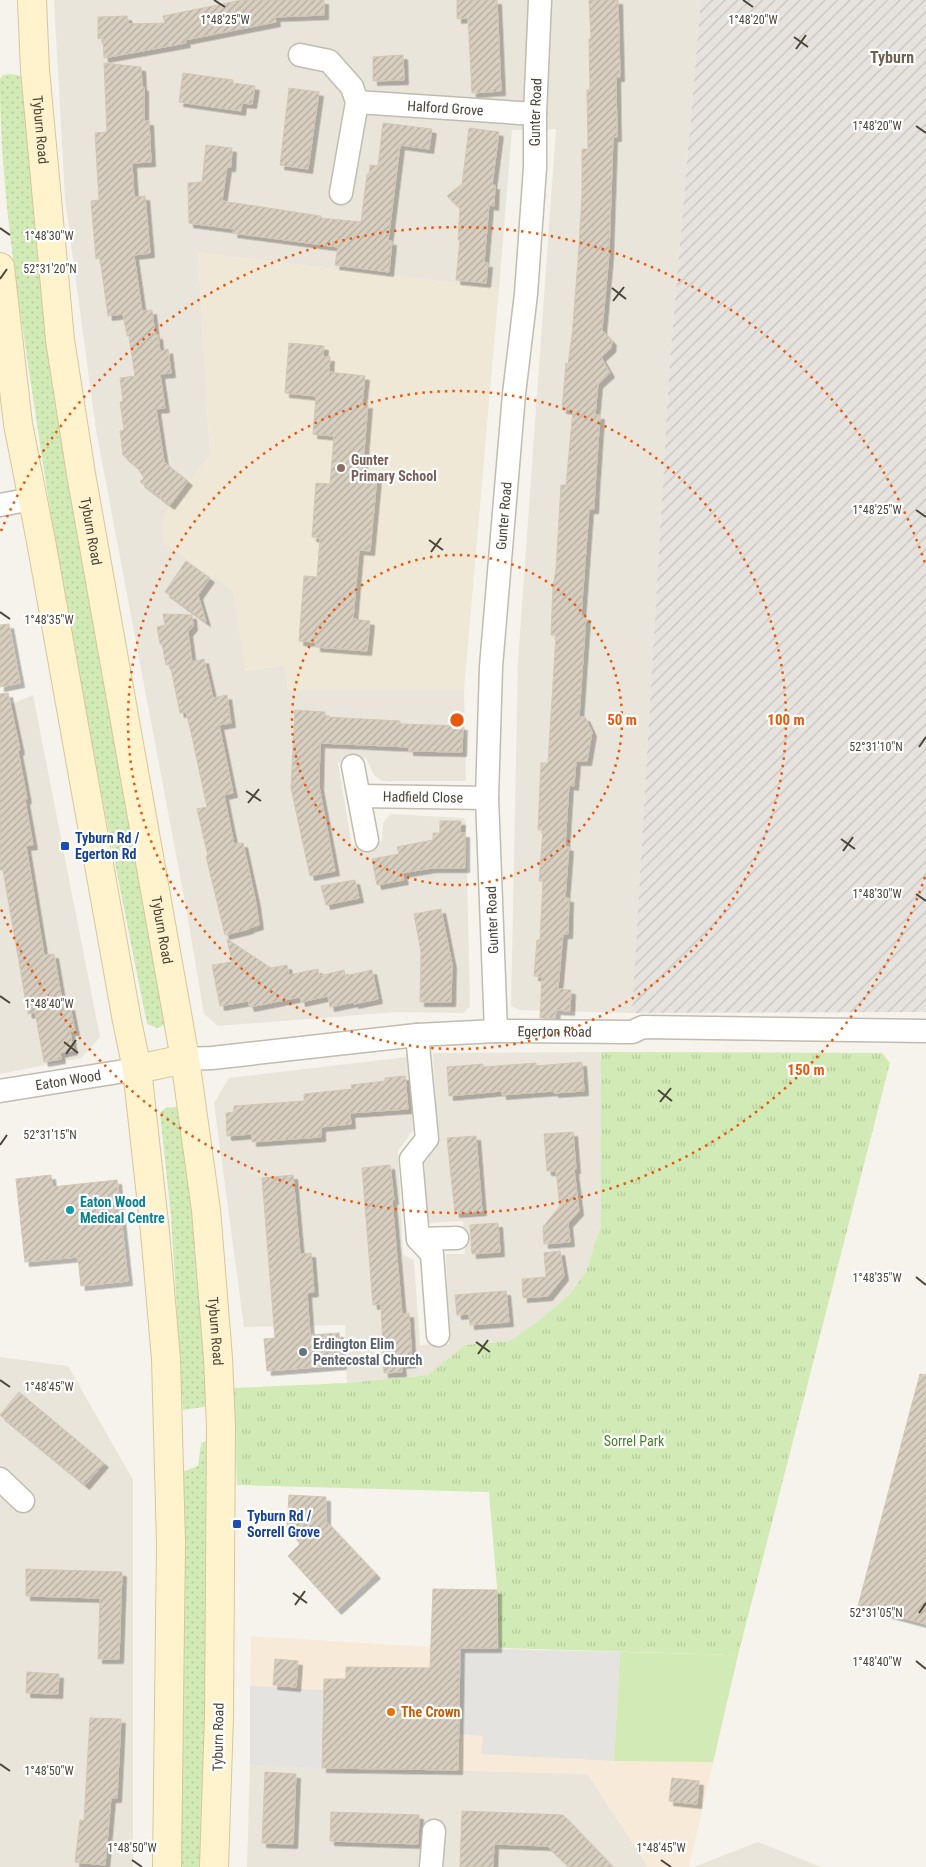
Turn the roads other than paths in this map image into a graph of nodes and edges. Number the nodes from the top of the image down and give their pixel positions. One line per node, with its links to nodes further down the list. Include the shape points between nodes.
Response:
1 (32, 0): 17 (main road, Tyburn Road, via 35,70 60,340 82,483)
2 (540, 0): 5 (street, Gunter Road)
3 (300, 55): 4 (street, via 329,61 352,87)
4 (357, 102): 5 (street, Halford Grove); 6 (street)
5 (535, 114): 12 (street, Gunter Road, via 535,168 526,294 514,394 491,667)
6 (341, 193)
7 (0, 267): 8 (main road, via 18,424)
8 (33, 499): 9 (street); 18 (main road)
9 (0, 505)
10 (352, 766): 11 (street)
11 (359, 796): 12 (street, Hadfield Close); 13 (street)
12 (487, 798): 14 (street, Gunter Road)
13 (367, 840)
14 (496, 1031): 15 (street, Egerton Road, via 632,1032 642,1027); 16 (street, Egerton Road)
15 (926, 1031)
16 (417, 1035): 17 (street, Egerton Road); 21 (street, via 427,1139 411,1159)
17 (185, 1059): 18 (main road); 27 (main road, Tyburn Road, via 206,1210 221,1426 219,1725)
18 (137, 1069): 19 (street, Eaton Wood); 26 (main road, via 166,1359 171,1543)
19 (0, 1091)
20 (457, 1238): 21 (street)
21 (418, 1239): 22 (street, via 432,1254)
22 (438, 1335)
23 (0, 1479): 24 (street)
24 (23, 1501)
25 (434, 1831): 28 (street)
26 (167, 1867)
27 (214, 1867)
28 (431, 1867)

